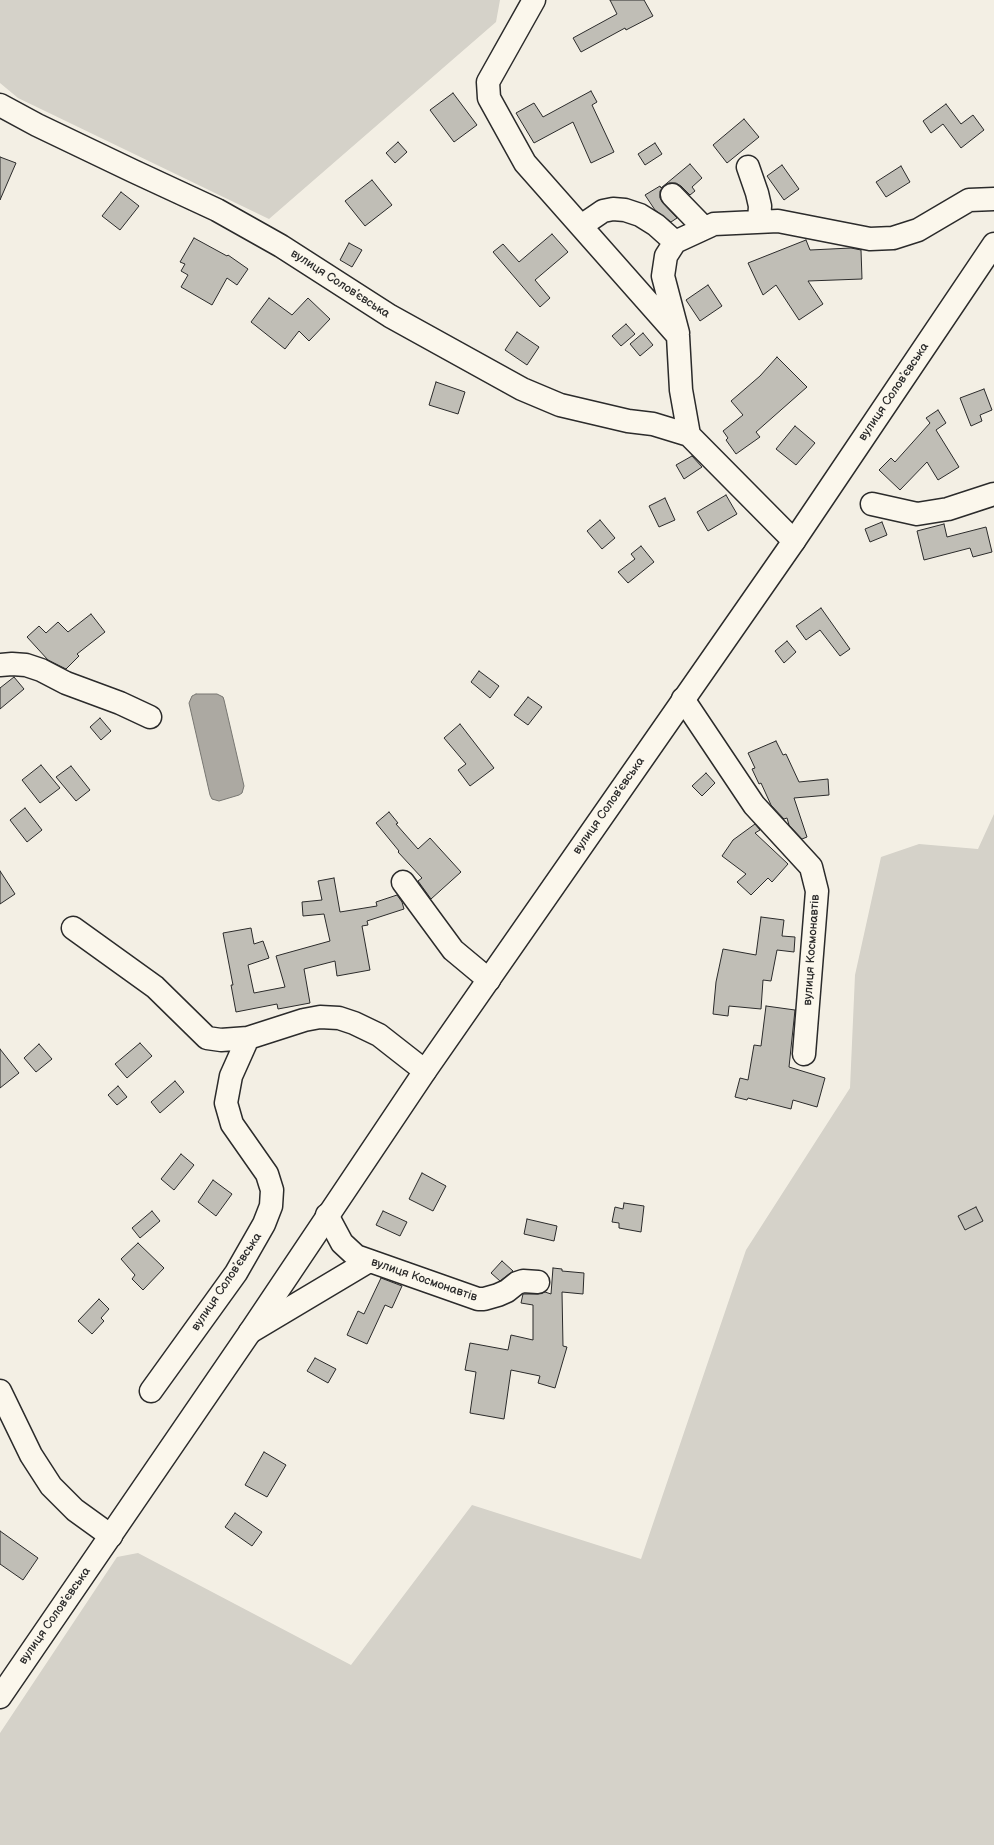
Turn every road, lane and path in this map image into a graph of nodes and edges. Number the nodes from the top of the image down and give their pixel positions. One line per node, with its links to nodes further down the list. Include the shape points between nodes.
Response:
1 (534, 0): 7 (street, via 488,82 489,98 525,163)
2 (0, 105): 12 (street, вулиця Соловʼєвська, via 119,165 217,210 281,246 390,316 522,389 560,405 628,421 653,424)
3 (748, 168): 6 (street, via 760,206)
4 (672, 195): 8 (street)
5 (994, 198): 6 (street, via 969,200 918,230 893,238 870,239 778,221)
6 (759, 222): 8 (street, via 714,224)
7 (581, 226): 9 (street, via 603,211 626,210 656,225); 11 (street)
8 (704, 228): 9 (street)
9 (675, 242): 11 (street, via 666,256 663,276)
10 (994, 244): 15 (street, вулиця Соловʼєвська)
11 (678, 336): 12 (street, via 680,390)
12 (689, 435): 15 (street, вулиця Соловʼєвська)
13 (994, 494): 14 (street, via 948,509 917,514)
14 (872, 504)
15 (794, 541): 17 (street, вулиця Соловʼєвська)
16 (0, 665): 18 (street, via 26,665 41,670 66,683)
17 (683, 699): 21 (street, вулиця Соловʼєвська); 23 (street, вулиця Космонавтів, via 754,805 811,867 817,891)
18 (150, 717)
19 (403, 882): 21 (street, via 453,950)
20 (73, 928): 22 (street, via 155,986 208,1038)
21 (489, 980): 24 (street, вулиця Соловʼєвська)
22 (248, 1038): 24 (street, via 304,1020 320,1017 339,1018 354,1022 379,1035); 30 (street, вулиця Соловʼєвська, via 232,1076 226,1104 232,1124 268,1174 272,1190 270,1206 264,1224 236,1273)
23 (804, 1054)
24 (425, 1071): 25 (street, вулиця Соловʼєвська)
25 (327, 1215): 26 (street, вулиця Космонавтів, via 337,1236 348,1250); 28 (street, вулиця Соловʼєвська)
26 (369, 1261): 27 (street, вулиця Космонавтів, via 484,1300 523,1281); 28 (street)
27 (538, 1282)
28 (250, 1332): 31 (street, вулиця Соловʼєвська)
29 (0, 1391): 31 (street, via 31,1455 51,1486 75,1510)
30 (151, 1391)
31 (110, 1536): 32 (street, вулиця Соловʼєвська)
32 (0, 1697)

